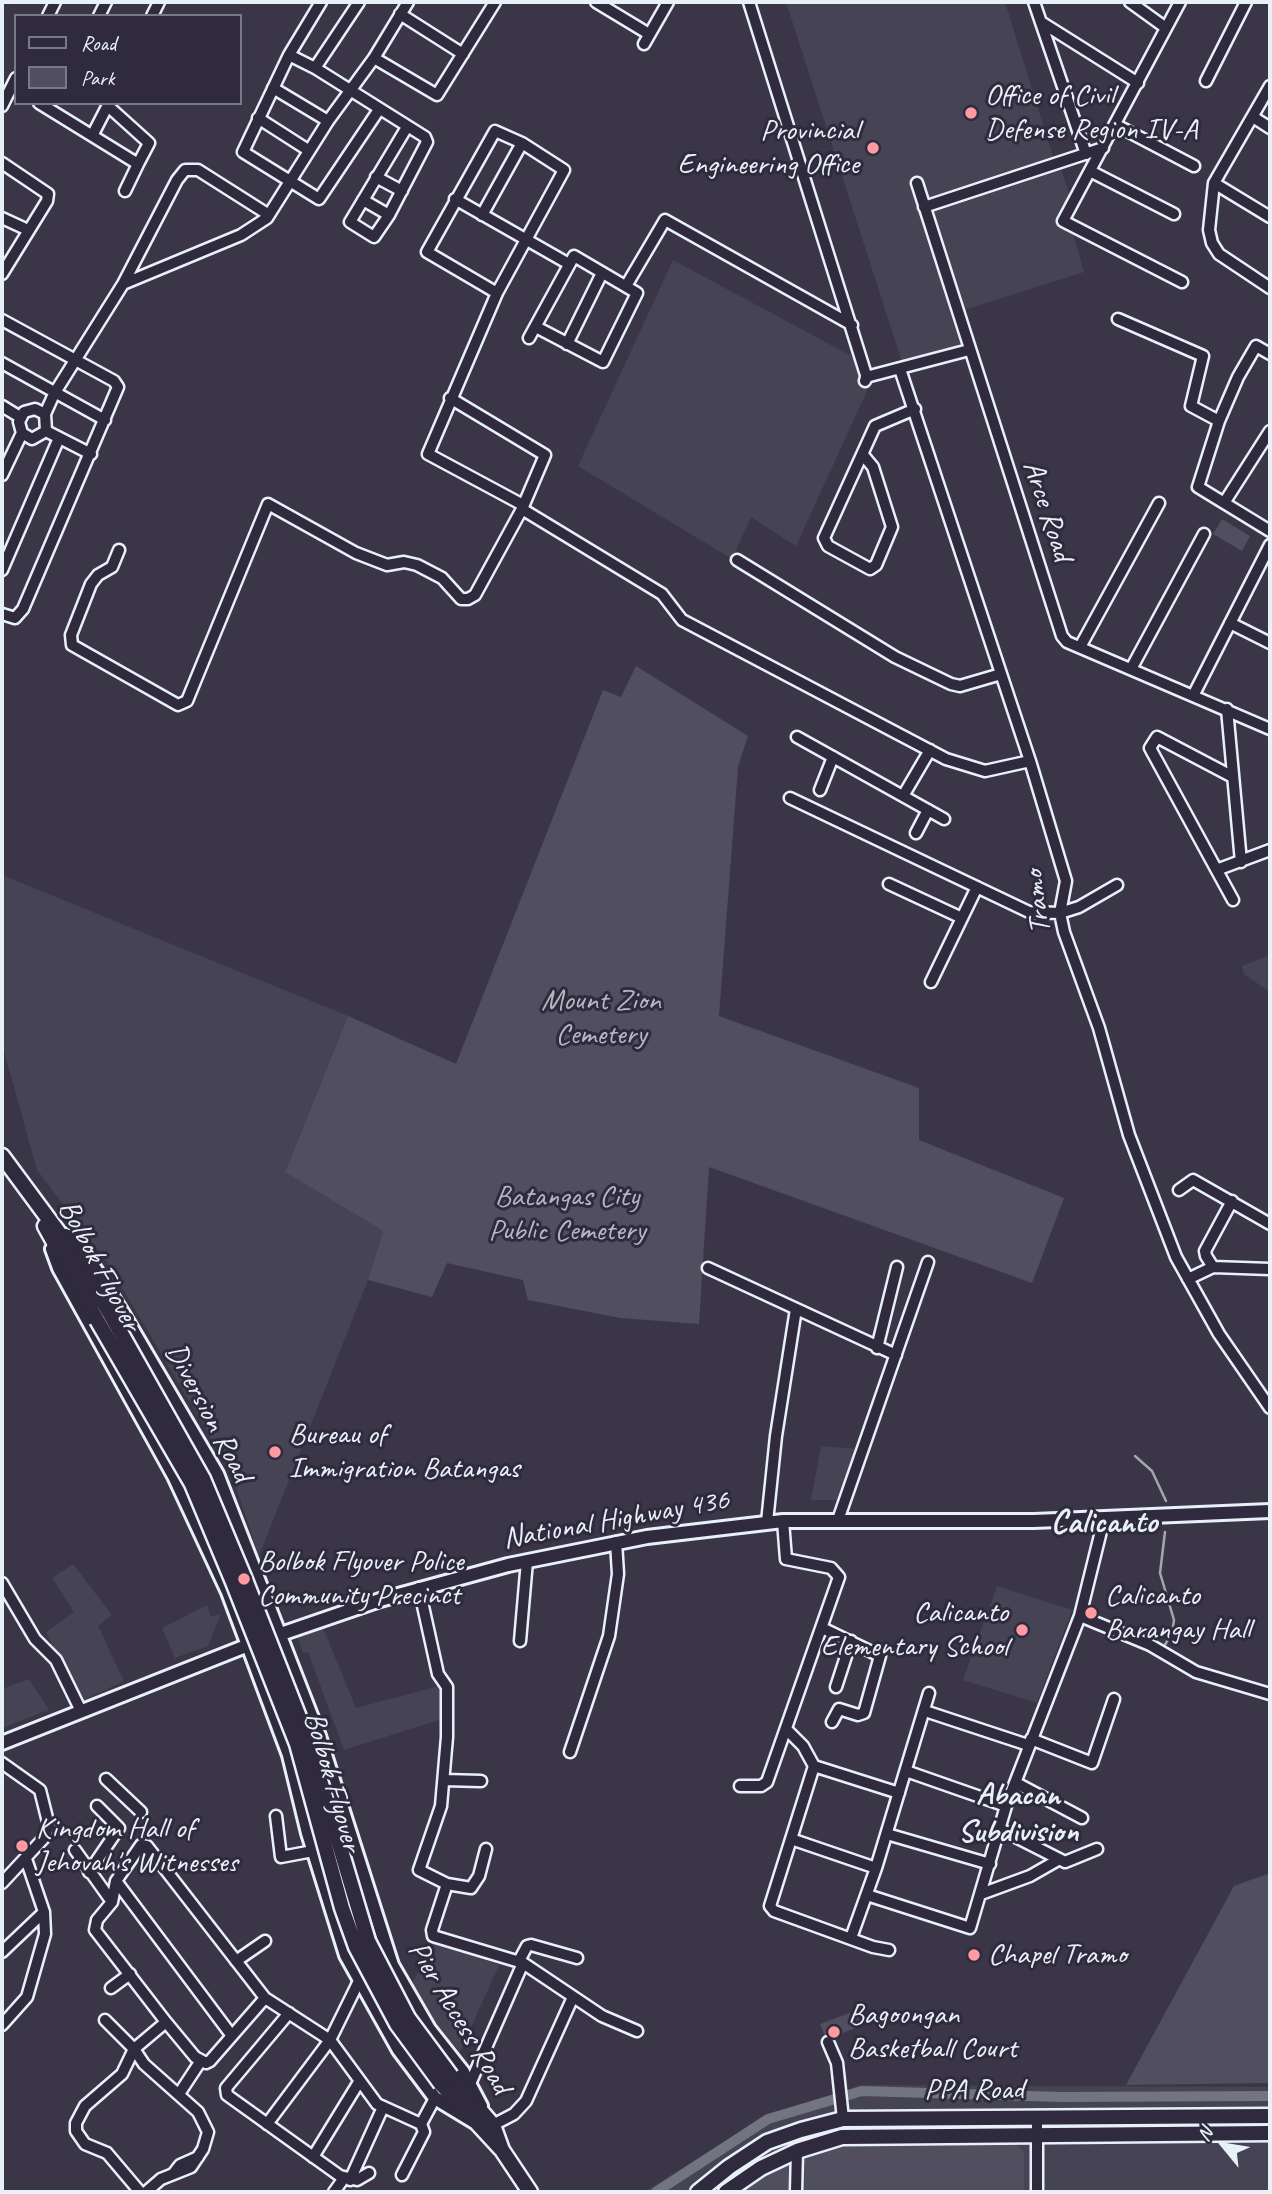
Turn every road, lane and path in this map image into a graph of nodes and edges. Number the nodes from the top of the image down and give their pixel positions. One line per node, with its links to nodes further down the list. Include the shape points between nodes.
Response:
1 (321, 2): 16 (street)
2 (408, 2): 12 (street)
3 (495, 2): 15 (street)
4 (596, 2): 5 (street, via 646,39)
5 (668, 2)
6 (749, 2): 72 (street)
7 (1034, 2): 13 (street)
8 (1130, 2): 14 (street)
9 (1180, 2): 14 (street)
10 (1246, 2): 19 (street)
11 (355, 3): 18 (street)
12 (400, 14): 15 (street); 17 (street)
13 (1041, 22): 20 (street); 40 (street)
14 (1166, 28): 20 (street)
15 (463, 54): 17 (street, via 437,95)
16 (289, 55): 18 (street); 23 (street)
17 (374, 58): 24 (street)
18 (315, 68): 24 (street)
19 (1206, 80)
20 (1138, 83): 33 (street)
21 (14, 86): 27 (street)
22 (1270, 86): 30 (street)
23 (273, 88): 31 (street); 32 (street)
24 (350, 93): 29 (street); 32 (street)
25 (108, 105): 36 (street)
26 (109, 105): 42 (street, via 149,143)
27 (2, 106)
28 (54, 107): 36 (street)
29 (378, 111): 34 (street); 46 (street, via 324,196 314,198)
30 (1253, 117): 35 (street); 48 (street)
31 (258, 118): 39 (street); 46 (street, via 243,152)
32 (328, 121): 39 (street)
33 (1116, 125): 38 (street); 43 (street)
34 (407, 127): 45 (street); 50 (street, via 427,142)
35 (1270, 128)
36 (93, 134): 42 (street)
37 (522, 143): 51 (street, via 499,132 491,134); 57 (street); 61 (street, via 564,170)
38 (1102, 148): 40 (street); 44 (street)
39 (308, 150): 46 (street)
40 (1086, 154): 53 (street)
41 (2, 163): 60 (street, via 48,194)
42 (138, 164): 49 (street)
43 (1194, 166)
44 (1090, 171): 54 (street); 65 (street, via 1063,221)
45 (376, 177): 50 (street); 52 (street)
46 (290, 183): 55 (street)
47 (917, 183): 53 (street, Arce Road)
48 (1214, 183): 58 (street); 68 (street, via 1210,196 1212,243 1220,254)
49 (125, 191)
50 (402, 191): 56 (street)
51 (455, 199): 57 (street); 69 (street, via 426,252)
52 (363, 200): 56 (street); 56 (street, via 350,222 371,236 377,236)
53 (924, 207): 76 (street, Arce Road)
54 (1174, 214)
55 (269, 215): 66 (street, via 241,235); 66 (street, via 198,170 185,170)
56 (389, 215)
57 (482, 215): 61 (street)
58 (1270, 215)
59 (2, 218): 60 (street)
60 (28, 230): 64 (street)
61 (526, 239): 62 (street); 69 (street)
62 (569, 264): 63 (street, via 574,256); 73 (street)
63 (602, 273): 67 (street); 75 (street)
64 (2, 274)
65 (1182, 282)
66 (122, 284): 78 (street)
67 (626, 286): 72 (street, via 665,220); 75 (street, via 637,293 603,362)
68 (1270, 288)
69 (497, 293): 82 (street)
70 (1118, 319): 88 (street, via 1203,356 1191,406)
71 (2, 320): 78 (street)
72 (852, 325): 80 (street, via 865,380)
73 (536, 327): 74 (street); 75 (street)
74 (530, 338)
75 (567, 344)
76 (970, 350): 80 (street); 110 (street, Arce Road, via 1062,636)
77 (1270, 354): 88 (street, via 1256,346)
78 (75, 359): 81 (street); 87 (street, via 117,383)
79 (2, 363): 81 (street)
80 (900, 369): 84 (street, Tramo)
81 (54, 394): 85 (street); 87 (street)
82 (450, 398): 99 (street, via 545,455); 99 (street, via 428,454)
83 (2, 406): 86 (street)
84 (915, 410): 95 (street, via 879,423); 112 (street, Tramo)
85 (45, 414): 86 (street, via 29,410); 89 (street)
86 (20, 417): 91 (street)
87 (105, 420): 94 (street)
88 (1219, 421): 98 (street, via 1198,487)
89 (46, 431): 91 (street, via 32,439); 92 (street)
90 (1270, 431): 98 (street)
91 (22, 433): 93 (street)
92 (59, 438): 94 (street); 106 (street)
93 (6, 452): 96 (street)
94 (91, 454): 107 (street, via 23,609 15,618)
95 (863, 455): 95 (street, via 824,541 870,569 892,527 873,467)
96 (2, 475)
97 (1159, 503): 110 (street)
98 (1224, 503): 100 (street)
99 (523, 507): 103 (street, via 475,595 461,599 442,578 417,565 387,565 356,553 268,504 187,701 178,705 72,645 71,635 91,584 112,567); 117 (street, via 662,594 682,620)
100 (1270, 531)
101 (1204, 534): 111 (street)
102 (1270, 545): 105 (street)
103 (119, 550)
104 (737, 560): 112 (street, via 895,657 951,684 960,686)
105 (1265, 560): 108 (street)
106 (2, 570)
107 (2, 614)
108 (1230, 623): 109 (street); 113 (street)
109 (1270, 643)
110 (1080, 648): 111 (street, Arce Road)
111 (1131, 668): 113 (street, Arce Road)
112 (1001, 674): 119 (street, Tramo)
113 (1194, 694): 114 (street, Arce Road)
114 (1227, 709): 115 (street, Arce Road); 120 (street)
115 (1270, 729)
116 (797, 737): 118 (street)
117 (930, 750): 119 (street, via 959,765 985,771); 122 (street)
118 (833, 757): 121 (street); 122 (street)
119 (1030, 761): 134 (street, Tramo, via 1066,881)
120 (1233, 776): 128 (street); 129 (street, via 1157,737 1150,748)
121 (820, 790)
122 (903, 796): 124 (street)
123 (790, 798): 132 (street)
124 (928, 810): 125 (street); 126 (street)
125 (944, 819)
126 (916, 833)
127 (1270, 850): 128 (street)
128 (1241, 862): 129 (street)
129 (1219, 869): 133 (street)
130 (890, 884): 135 (street)
131 (1117, 885): 134 (street)
132 (977, 887): 134 (street, via 1029,912); 135 (street)
133 (1233, 900)
134 (1060, 913): 147 (street, Tramo, via 1129,1135 1166,1237)
135 (962, 918): 136 (street)
136 (931, 982)
137 (2, 1156): 140 (highway, Diversion Road)
138 (1180, 1190): 139 (street, via 1193,1180)
139 (1232, 1201): 141 (street); 144 (street, via 1205,1251)
140 (34, 1203): 163 (main road, Diversion Road, via 85,1253 216,1474); 166 (main road, Diversion Road, via 59,1268 174,1476 228,1592); 235 (highway, Bolbok Flyover, bridge, via 63,1262 103,1316 192,1484 297,1744 356,1947 397,2024)
141 (1270, 1224)
142 (928, 1262): 150 (street)
143 (897, 1267): 149 (street)
144 (1213, 1267): 146 (street); 147 (street)
145 (708, 1268): 148 (street)
146 (1270, 1269)
147 (1188, 1279): 151 (street, Tramo, via 1224,1344)
148 (796, 1309): 149 (street); 156 (street)
149 (877, 1348): 150 (street)
150 (896, 1355): 154 (street)
151 (1270, 1408)
152 (1270, 1511): 153 (main road, National Highway 436)
153 (1104, 1519): 154 (main road, National Highway 436); 161 (street)
154 (838, 1520): 155 (main road, National Highway 436)
155 (783, 1521): 156 (main road, National Highway 436); 162 (street, via 786,1559 831,1568 838,1575)
156 (767, 1522): 157 (main road, National Highway 436)
157 (616, 1542): 158 (main road, National Highway 436); 177 (street, via 618,1574 609,1636)
158 (527, 1561): 160 (main road, National Highway 436); 164 (street)
159 (2, 1583): 171 (street, via 35,1639 56,1660)
160 (419, 1588): 163 (main road, National Highway 436); 182 (street, via 438,1674 447,1687)
161 (1080, 1616): 169 (street, via 1150,1645 1196,1672); 175 (street)
162 (822, 1628): 165 (street); 174 (street)
163 (279, 1634): 166 (main road, National Highway 436); 234 (main road, Pier Access Road, via 327,1761 392,1965 429,2029)
164 (520, 1641)
165 (851, 1641): 167 (street); 173 (street, via 878,1653 880,1661 864,1713 838,1709)
166 (246, 1646): 171 (main road, National Highway 436); 198 (main road, Pier Access Road, via 289,1755)
167 (836, 1687)
168 (929, 1693): 172 (street)
169 (1270, 1694)
170 (1114, 1699): 175 (street, via 1092,1763)
171 (81, 1711): 176 (main road, National Highway 436)
172 (925, 1711): 175 (street); 180 (street)
173 (832, 1723)
174 (786, 1730): 179 (street, via 803,1746); 185 (street, via 767,1782)
175 (1030, 1742): 184 (street)
176 (2, 1743)
177 (570, 1752)
178 (2, 1763): 199 (street, via 40,1790 48,1814 43,1839)
179 (814, 1766): 186 (street); 194 (street)
180 (906, 1771): 186 (street); 188 (street)
181 (106, 1779): 189 (street)
182 (444, 1780): 183 (street); 206 (street, via 439,1816 419,1870)
183 (481, 1781)
184 (1016, 1783): 188 (street); 191 (street)
185 (740, 1786)
186 (899, 1793): 193 (street)
187 (97, 1806): 203 (street, via 119,1828)
188 (1006, 1806): 192 (street)
189 (141, 1812)
190 (276, 1816): 198 (street, via 281,1857)
191 (1082, 1818)
192 (1000, 1829): 200 (street); 201 (street)
193 (887, 1834): 201 (street); 202 (street)
194 (791, 1839): 202 (street); 211 (street, via 769,1906)
195 (486, 1849): 206 (street, via 474,1885)
196 (1097, 1849): 200 (street, via 1065,1862)
197 (75, 1850): 203 (street)
198 (313, 1851): 219 (main road, Pier Access Road, via 337,1932)
199 (26, 1859): 205 (street); 210 (street)
200 (1058, 1860): 207 (street)
201 (990, 1864): 207 (street)
202 (876, 1868): 208 (street)
203 (89, 1872): 209 (street)
204 (116, 1881): 209 (street); 216 (street, via 138,1848 147,1846); 228 (street)
205 (2, 1883)
206 (447, 1884): 217 (street, via 433,1936)
207 (981, 1894): 208 (street, via 970,1928)
208 (867, 1895): 211 (street)
209 (112, 1902): 218 (street, via 95,1930)
210 (44, 1912): 214 (street); 226 (street, via 45,1934 27,1997)
211 (851, 1938): 213 (street)
212 (265, 1941): 216 (street)
213 (889, 1950)
214 (2, 1952)
215 (577, 1958): 217 (street, via 531,1945)
216 (236, 1961): 222 (street)
217 (521, 1962): 221 (street); 234 (street)
218 (130, 1974): 220 (street); 225 (street)
219 (359, 1982): 229 (street); 235 (main road, Pier Access Road, via 399,2050)
220 (111, 1989)
221 (573, 1997): 227 (street); 241 (street, via 526,2101 514,2114)
222 (265, 1998): 223 (street); 228 (street)
223 (289, 2013): 229 (street); 242 (street, via 226,2088 227,2095)
224 (105, 2020): 231 (street)
225 (166, 2022): 231 (street); 232 (street)
226 (2, 2025)
227 (637, 2031)
228 (232, 2036): 232 (street, via 210,2061)
229 (330, 2040): 233 (street); 242 (street)
230 (828, 2042): 240 (street, via 837,2063)
231 (134, 2049): 236 (street, via 144,2064); 252 (street, via 122,2074 85,2106 76,2131 85,2144 107,2153)
232 (200, 2062): 236 (street)
233 (359, 2082): 237 (street); 248 (street)
234 (470, 2084): 241 (main road, Pier Access Road)
235 (442, 2086): 241 (highway, Bolbok Flyover); 243 (street)
236 (179, 2094): 253 (street, via 208,2126 208,2137 198,2157)
237 (383, 2107): 243 (street); 251 (street)
238 (1037, 2116): 239 (highway, PPA Road); 240 (highway, PPA Road); 245 (street)
239 (1270, 2116)
240 (843, 2119): 256 (highway, PPA Road, via 767,2143)
241 (484, 2121): 246 (highway, Pier Access Road); 246 (highway, Pier Access Road)
242 (267, 2124): 248 (street)
243 (421, 2124): 250 (street, via 424,2132)
244 (1270, 2133): 245 (highway, PPA Road)
245 (1037, 2134): 247 (highway, via 860,2135); 259 (street)
246 (502, 2150): 255 (highway, Pier Access Road)
247 (797, 2151): 257 (highway); 258 (street)
248 (313, 2157): 251 (street)
249 (369, 2173): 251 (street)
250 (402, 2175)
251 (347, 2179): 254 (street)
252 (140, 2192)
253 (146, 2192)
254 (334, 2192)
255 (530, 2192)
256 (698, 2192)
257 (726, 2192)
258 (796, 2192)
259 (1037, 2192)

